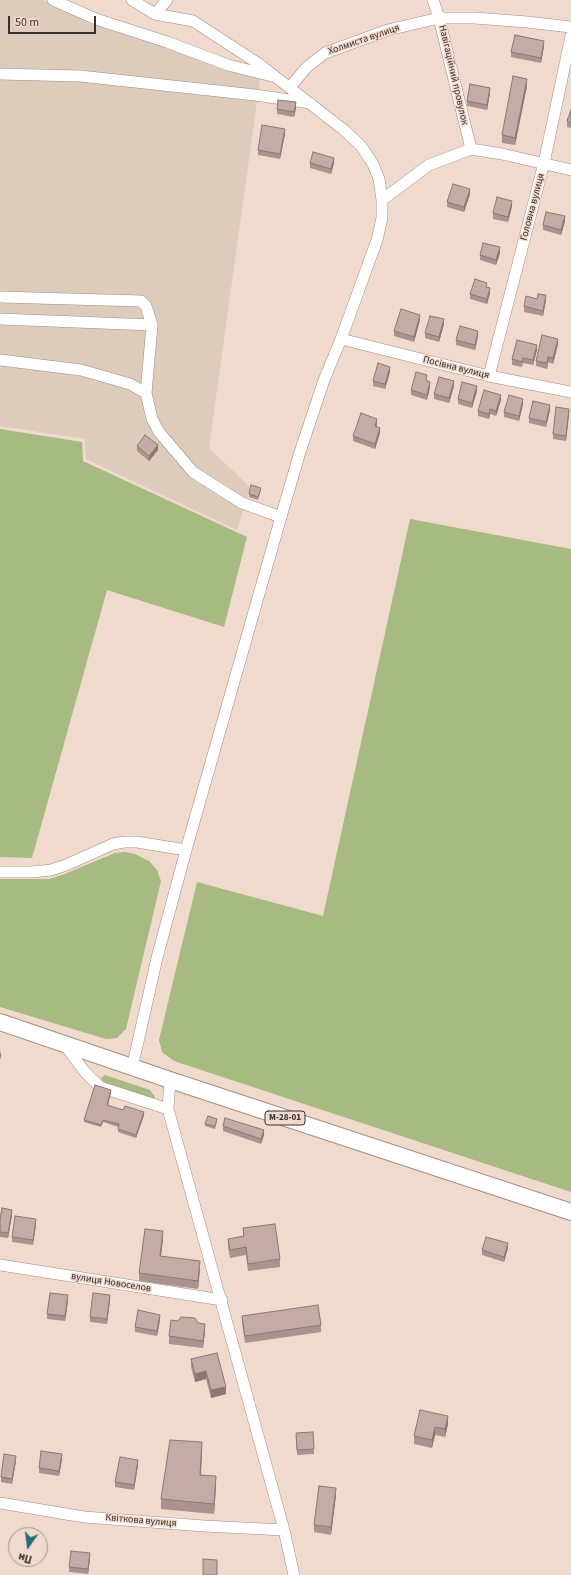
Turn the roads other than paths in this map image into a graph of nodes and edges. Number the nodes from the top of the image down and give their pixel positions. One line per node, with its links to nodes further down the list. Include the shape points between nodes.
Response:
1 (53, 0): 10 (street, via 96,19 228,65)
2 (132, 0): 5 (street)
3 (166, 0): 5 (street)
4 (433, 0): 6 (street, Навігаційний провулок)
5 (155, 14): 10 (street, via 193,21)
6 (439, 18): 7 (street, Холмиста вулиця, via 475,18); 11 (street, Холмиста вулиця, via 388,30 325,52 307,67); 13 (street, Навігаційний провулок)
7 (571, 27)
8 (571, 36): 14 (street, Головна вулиця)
9 (0, 74): 12 (street, via 80,76 254,95)
10 (277, 77): 11 (street)
11 (290, 87): 12 (street)
12 (311, 104): 16 (street, via 361,146 379,179)
13 (471, 150): 14 (street); 16 (street, via 429,165)
14 (544, 163): 15 (street); 22 (street, Головна вулиця)
15 (571, 170)
16 (382, 200): 20 (street, via 382,218 377,240)
17 (0, 297): 19 (street, via 141,301 146,306)
18 (0, 319): 19 (street)
19 (152, 325): 24 (street)
20 (341, 339): 22 (street, Посівна вулиця); 25 (street, via 300,452)
21 (0, 360): 24 (street, via 81,370 130,384)
22 (489, 376): 23 (street, Посівна вулиця)
23 (571, 392)
24 (146, 393): 25 (street, via 158,432 193,472 242,503)
25 (281, 517): 26 (street)
26 (186, 850): 27 (street, via 124,842 113,844 51,870); 30 (street, via 157,958)
27 (0, 872)
28 (0, 1022): 29 (highway, М-28-01)
29 (64, 1044): 30 (highway, М-28-01); 32 (street, via 100,1087)
30 (132, 1068): 31 (highway, М-28-01)
31 (170, 1080): 32 (street); 33 (highway, М-28-01)
32 (168, 1110): 35 (street)
33 (571, 1212)
34 (0, 1265): 35 (street, вулиця Новоселов)
35 (222, 1300): 37 (street)
36 (0, 1503): 37 (street, Квіткова вулиця, via 84,1516)
37 (284, 1530): 38 (street)
38 (294, 1575)

